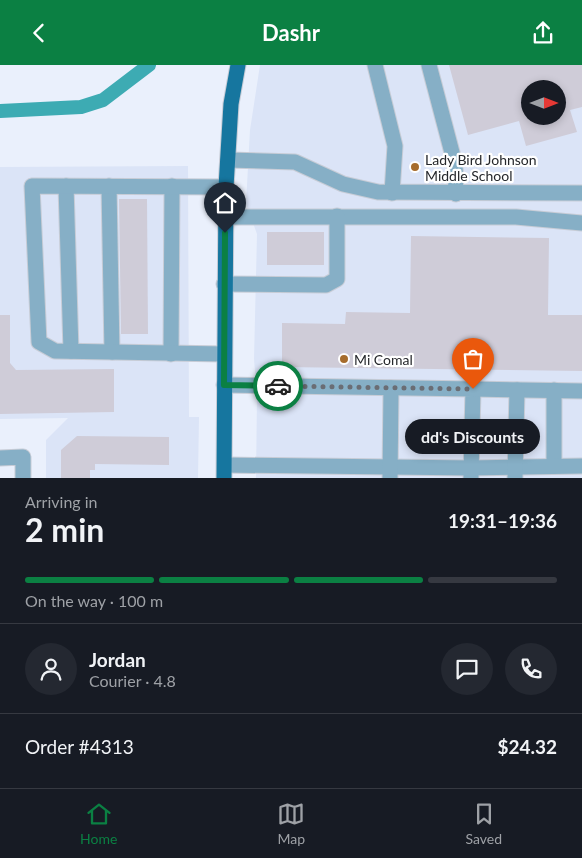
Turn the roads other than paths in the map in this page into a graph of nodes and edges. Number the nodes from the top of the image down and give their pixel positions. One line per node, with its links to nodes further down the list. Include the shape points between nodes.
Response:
1 (238, 65): 4 (main road, via 231,104)
2 (375, 65): 9 (lane, via 395,146)
3 (429, 65): 11 (lane, via 455,164)
4 (228, 160): 8 (main road); 9 (lane, via 295,162 350,187)
5 (66, 186): 6 (lane); 16 (lane); 16 (lane, via 32,186 39,342 55,351)
6 (109, 186): 7 (lane); 17 (lane)
7 (172, 186): 8 (lane); 18 (lane)
8 (226, 187): 13 (main road)
9 (392, 193): 11 (lane)
10 (582, 193): 11 (lane)
11 (456, 194)
12 (337, 216): 13 (lane); 14 (lane, via 516,217); 15 (lane, via 337,279 326,285)
13 (226, 217): 15 (main road)
14 (582, 223)
15 (224, 284): 19 (main road)
16 (71, 351): 17 (lane)
17 (112, 352): 18 (lane)
18 (171, 354): 19 (lane)
19 (224, 354): 20 (main road)
20 (224, 385): 21 (lane); 29 (main road)
21 (391, 388): 22 (lane); 31 (lane)
22 (473, 389): 23 (lane); 32 (lane)
23 (517, 390): 24 (lane); 33 (lane)
24 (554, 390): 25 (lane); 27 (lane)
25 (582, 391)
26 (0, 458): 34 (lane, via 23,457)
27 (554, 466): 28 (lane); 33 (lane)
28 (582, 466)
29 (225, 471): 30 (lane)
30 (276, 472): 31 (lane)
31 (390, 472): 32 (lane)
32 (471, 473): 33 (lane)
33 (515, 473)
34 (23, 478)

